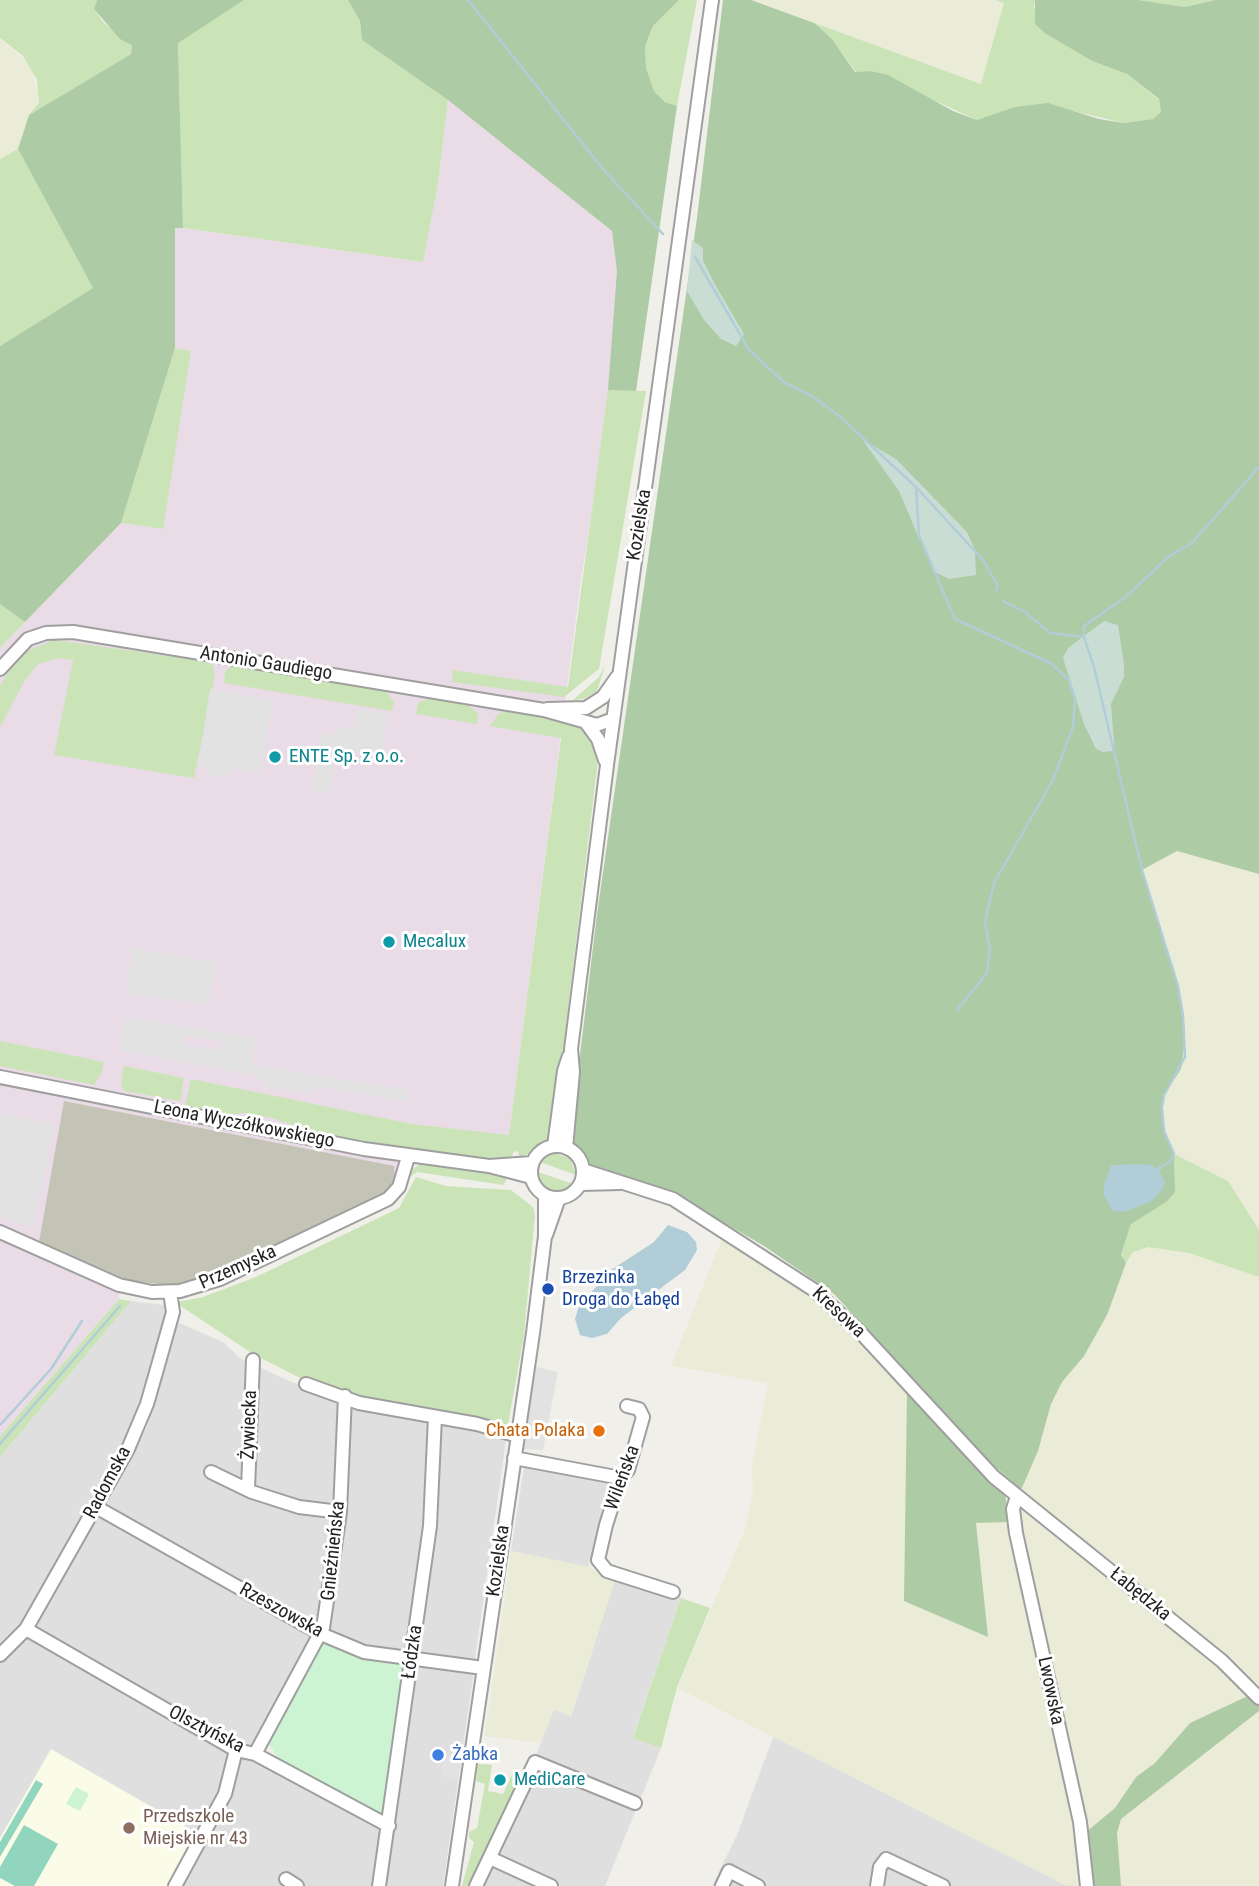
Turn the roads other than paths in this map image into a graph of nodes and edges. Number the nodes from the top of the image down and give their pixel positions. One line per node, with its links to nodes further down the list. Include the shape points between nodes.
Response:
1 (712, 0): 3 (street, Kozielska)
2 (0, 668): 5 (street, Antonio Gaudiego, via 28,639 73,632)
3 (619, 674): 4 (street, via 603,697); 6 (street, Kozielska)
4 (586, 708): 5 (street, Antonio Gaudiego); 6 (street, Antonio Gaudiego)
5 (544, 710): 7 (street, Antonio Gaudiego)
6 (613, 719): 7 (street, Antonio Gaudiego, via 602,725); 8 (street, Kozielska)
7 (587, 724): 8 (street)
8 (607, 765): 10 (street, Kozielska, via 571,1049 573,1072)
9 (0, 1077): 11 (street, Leona Wyczółkowskiego)
10 (560, 1147): 12 (street, via 539,1153); 15 (street, via 577,1155)
11 (408, 1157): 13 (street, Leona Wyczółkowskiego); 20 (street, Przemyska, via 399,1187 388,1199 220,1279)
12 (532, 1163): 13 (street, Leona Wyczółkowskiego); 14 (street)
13 (489, 1166): 14 (street, Leona Wyczółkowskiego)
14 (531, 1177): 16 (street)
15 (582, 1177): 17 (street, via 572,1194); 31 (street, Kresowa, via 673,1199 814,1290 861,1333 972,1456)
16 (545, 1196): 17 (street); 19 (street, Kozielska)
17 (559, 1198): 19 (street, Kozielska)
18 (0, 1232): 20 (street, Przemyska, via 119,1285)
19 (545, 1236): 26 (street, Kozielska)
20 (170, 1292): 32 (street, Radomska, via 173,1312 147,1404)
21 (253, 1360): 30 (street, Żywiecka)
22 (306, 1384): 23 (street)
23 (345, 1396): 25 (street, via 359,1403); 33 (street, Gnieźnieńska)
24 (627, 1406): 29 (street, Wileńska, via 639,1409 643,1417 628,1470)
25 (435, 1417): 26 (street); 38 (street, Łódzka, via 430,1526)
26 (518, 1436): 27 (street, Kozielska)
27 (514, 1458): 29 (street); 39 (street, Kozielska)
28 (211, 1472): 30 (street, Żywiecka)
29 (621, 1478): 34 (street, Wileńska, via 598,1560 607,1571)
30 (248, 1489): 33 (street, Żywiecka, via 299,1507)
31 (1017, 1496): 40 (street, Łabędzka, via 1222,1661); 57 (street, Lwowska, via 1013,1510 1016,1533 1080,1822)
32 (96, 1507): 35 (street, Radomska); 36 (street, Rzeszowska)
33 (340, 1512): 36 (street, Gnieźnieńska)
34 (673, 1592)
35 (26, 1629): 37 (street, Radomska); 42 (street, Olsztyńska)
36 (321, 1634): 38 (street, Rzeszowska, via 365,1652); 41 (street, Gnieźnieńska)
37 (0, 1655)
38 (412, 1659): 39 (street, Rzeszowska); 46 (street, Łódzka)
39 (484, 1668): 50 (street, Kozielska)
40 (1259, 1698)
41 (267, 1734): 43 (street, Gnieźnieńska); 44 (street, via 266,1745)
42 (236, 1750): 43 (street, Olsztyńska); 48 (street, via 225,1794)
43 (255, 1754): 44 (street, Olsztyńska)
44 (276, 1765): 46 (street, Olsztyńska)
45 (635, 1803): 47 (street, via 535,1762)
46 (389, 1826): 49 (street, Łódzka)
47 (491, 1858): 51 (street); 52 (street)
48 (175, 1886)
49 (379, 1886)
50 (452, 1886)
51 (476, 1886)
52 (551, 1886)
53 (722, 1886): 54 (street, via 730,1871)
54 (758, 1886)
55 (877, 1886): 56 (street, via 886,1858)
56 (943, 1886)
57 (1087, 1886)

